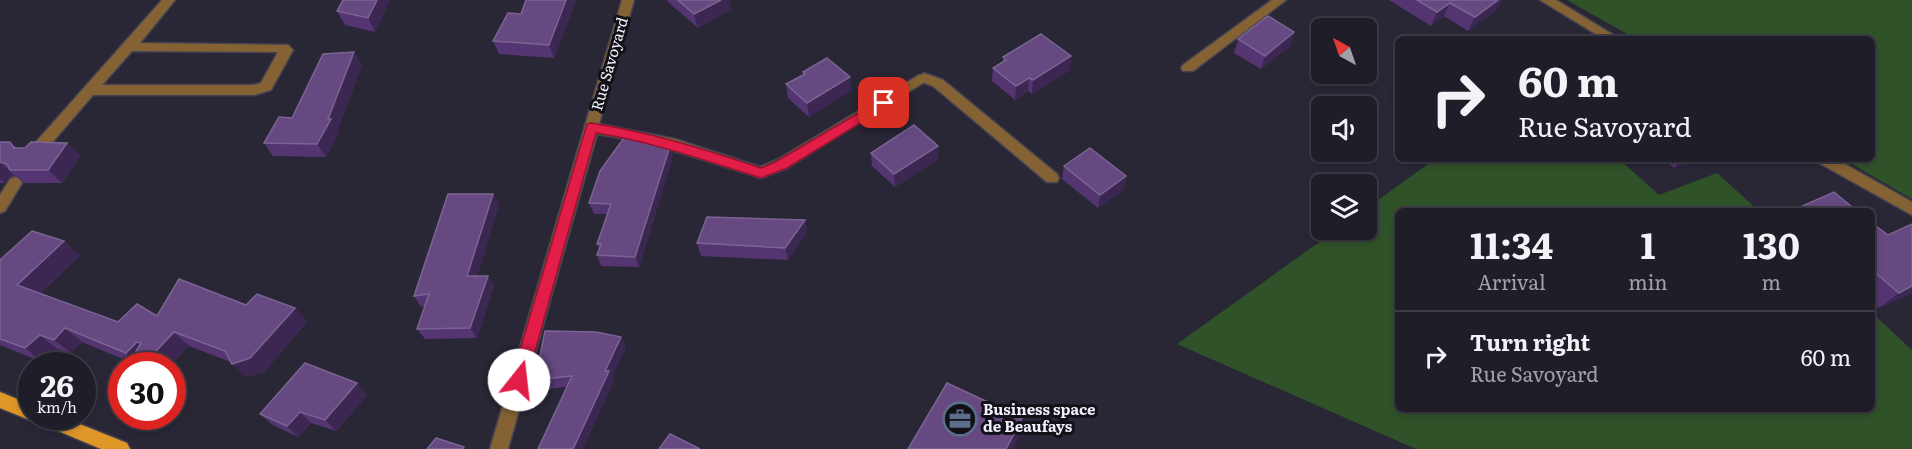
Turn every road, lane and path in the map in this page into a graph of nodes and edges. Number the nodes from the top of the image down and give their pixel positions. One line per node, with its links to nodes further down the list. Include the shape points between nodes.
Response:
1 (169, 0): 6 (street)
2 (628, 0): 9 (street, Rue Savoyard)
3 (1280, 0): 7 (street)
4 (1546, 0): 5 (street)
5 (1609, 36)
6 (130, 47): 8 (street); 8 (street, via 286,50 266,87 254,90)
7 (1188, 68)
8 (89, 90): 10 (street)
9 (591, 128): 12 (street, Rue Savoyard, via 675,144 761,173 924,78 938,83); 20 (street, Rue Savoyard)
10 (33, 155)
11 (1829, 162): 15 (street)
12 (1052, 178)
13 (15, 183): 14 (street)
14 (0, 207)
15 (1912, 209)
16 (0, 400): 17 (main road)
17 (18, 407)
18 (74, 430): 19 (main road)
19 (121, 449)
20 (499, 449)

